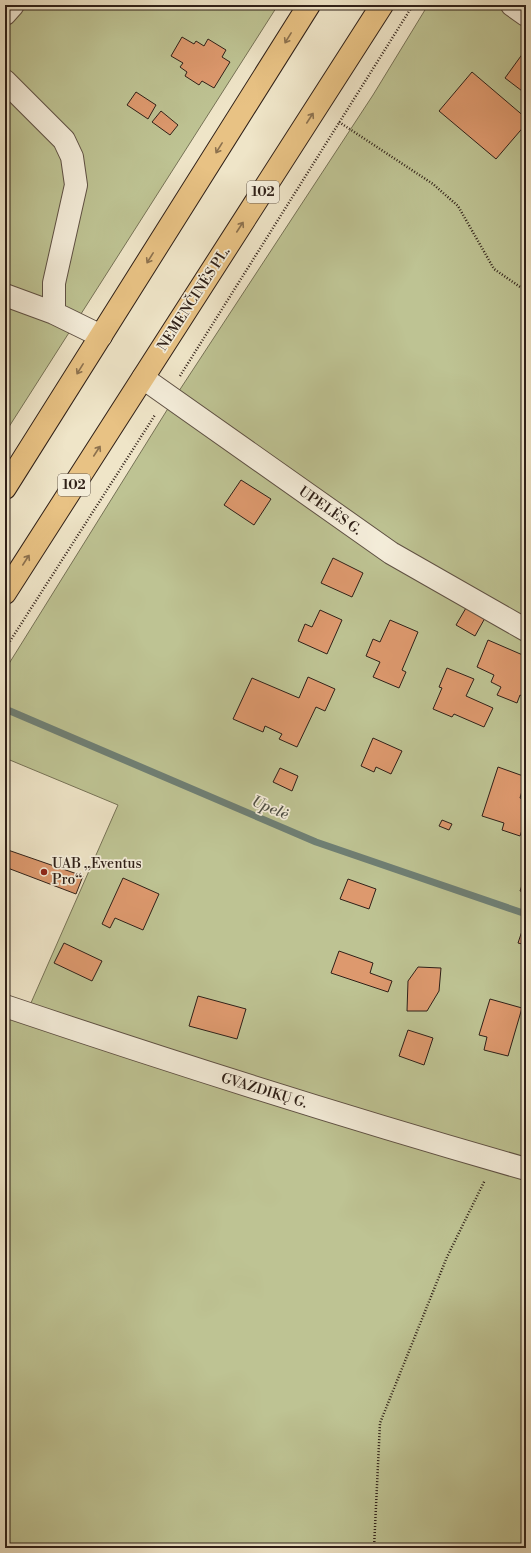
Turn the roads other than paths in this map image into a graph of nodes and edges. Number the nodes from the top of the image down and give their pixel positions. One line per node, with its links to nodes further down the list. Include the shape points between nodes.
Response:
1 (13, 5): 5 (street)
2 (309, 5): 10 (main road, one-way to 10)
3 (382, 5): 11 (main road, NEMENČINĖS PL. / 102, one-way to 3)
4 (512, 5): 6 (street)
5 (5, 14)
6 (526, 15)
7 (5, 81): 9 (street, via 64,140 72,157 76,185 54,283)
8 (5, 295): 9 (street)
9 (54, 313): 10 (street)
10 (101, 336): 12 (main road, one-way to 12)
11 (143, 378): 13 (main road, NEMENČINĖS PL. / 102, one-way to 11); 14 (street, UPELĖS G., via 391,553)
12 (5, 488)
13 (5, 593)
14 (526, 630)
15 (5, 1006): 16 (street, GVAZDIKŲ G., via 157,1057 384,1128)
16 (526, 1169)

